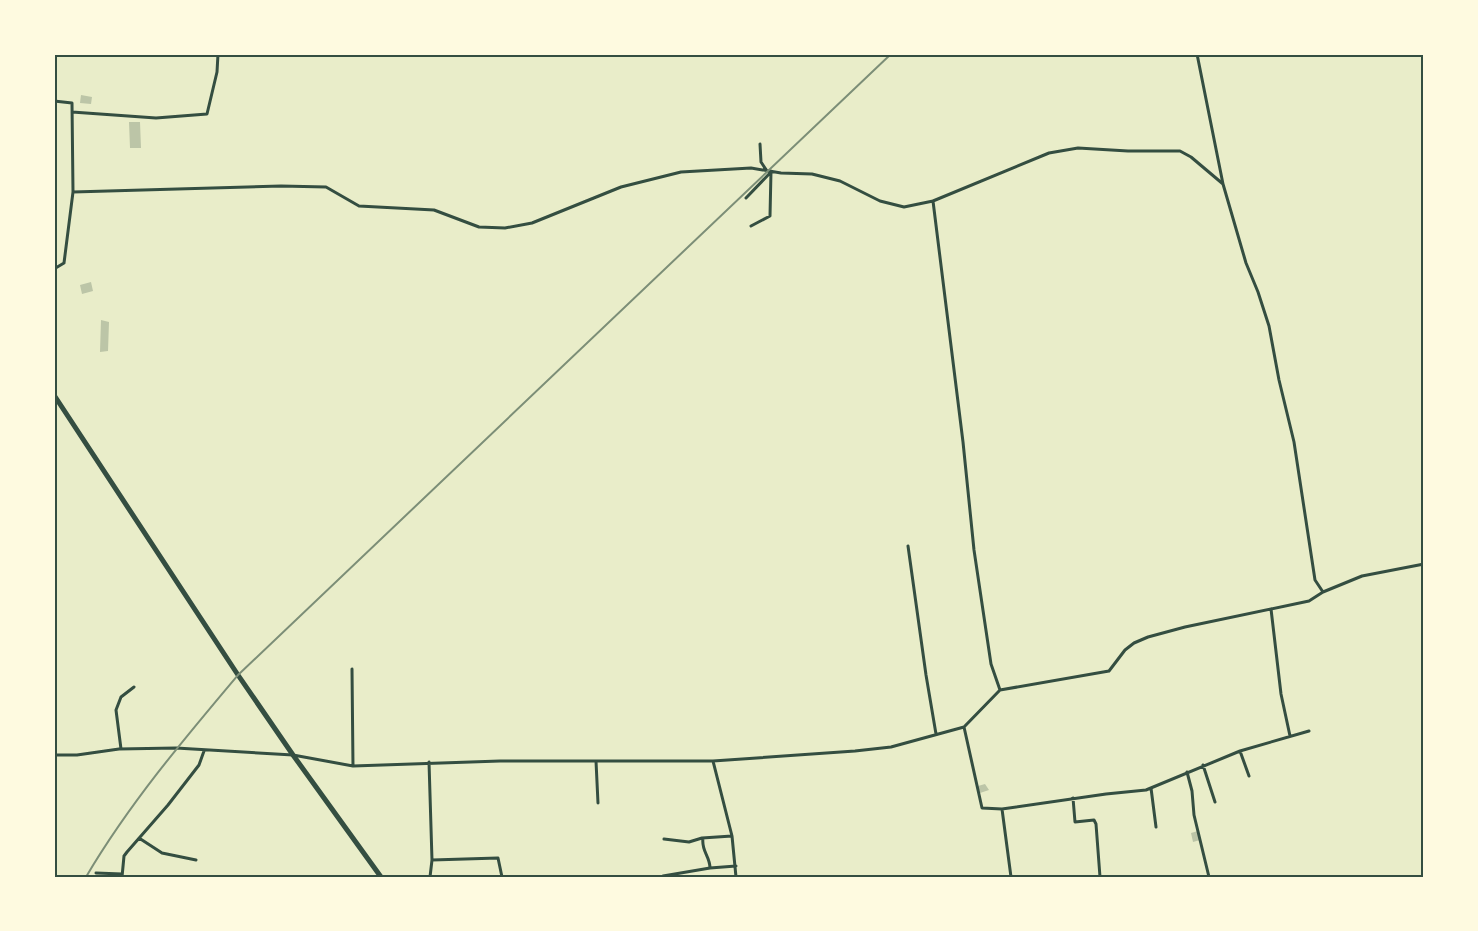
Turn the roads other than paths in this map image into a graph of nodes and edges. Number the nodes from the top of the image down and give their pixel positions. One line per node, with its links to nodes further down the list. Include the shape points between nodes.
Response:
1 (218, 54): 4 (street, via 207,114 156,118)
2 (1197, 54): 7 (street)
3 (54, 100): 4 (street, via 72,103)
4 (72, 112): 8 (street)
5 (759, 144): 6 (street, via 761,162)
6 (769, 171): 8 (street, via 751,168 681,172 621,187 532,223 505,228 478,227 434,210 359,206 326,187); 9 (street); 10 (street, via 812,174 840,181 880,201 904,207); 11 (street, via 770,216)
7 (1223, 184): 10 (street, via 1180,151 1078,148 1049,153); 16 (street, via 1269,326 1294,442 1315,580)
8 (73, 192): 12 (street, via 64,263)
9 (746, 198)
10 (933, 201): 20 (street, via 974,549 991,664)
11 (751, 226)
12 (54, 269)
13 (54, 395): 29 (highway)
14 (909, 546): 23 (street)
15 (1424, 564): 16 (street, via 1362,576)
16 (1323, 592): 17 (street, via 1309,601)
17 (1271, 609): 20 (street, via 1148,637 1125,650 1109,671); 24 (street)
18 (351, 669): 34 (street)
19 (134, 687): 25 (street, via 121,697 116,710)
20 (1000, 690): 21 (street)
21 (964, 727): 23 (street); 41 (street, via 981,808)
22 (1309, 731): 24 (street)
23 (936, 734): 31 (street, via 891,747)
24 (1290, 736): 27 (street)
25 (121, 749): 26 (street); 28 (street)
26 (204, 751): 29 (street); 44 (street, via 199,765)
27 (1240, 751): 33 (street); 36 (street)
28 (54, 755)
29 (293, 755): 34 (street); 53 (highway)
30 (596, 761): 31 (street); 32 (street); 40 (street)
31 (713, 761): 43 (street)
32 (429, 762): 34 (street); 48 (street)
33 (1203, 765): 35 (street); 39 (street)
34 (353, 766)
35 (1187, 772): 37 (street); 60 (street)
36 (1249, 776)
37 (1151, 788): 38 (street); 42 (street)
38 (1073, 798): 41 (street); 59 (street, via 1075,822 1094,819 1096,824)
39 (1215, 802)
40 (598, 803)
41 (1002, 809): 58 (street)
42 (1156, 827)
43 (732, 836): 45 (street); 49 (street)
44 (139, 838): 47 (street, via 162,853); 52 (street, via 124,856)
45 (703, 838): 46 (street, via 689,842); 50 (street, via 702,849 710,860)
46 (664, 839)
47 (196, 860)
48 (432, 860): 54 (street); 55 (street, via 498,858)
49 (736, 866): 50 (street); 57 (street)
50 (710, 868): 56 (street)
51 (96, 873): 52 (street)
52 (122, 876)
53 (381, 877)
54 (430, 877)
55 (502, 877)
56 (662, 877)
57 (736, 877)
58 (1011, 877)
59 (1100, 877)
60 (1209, 877)

